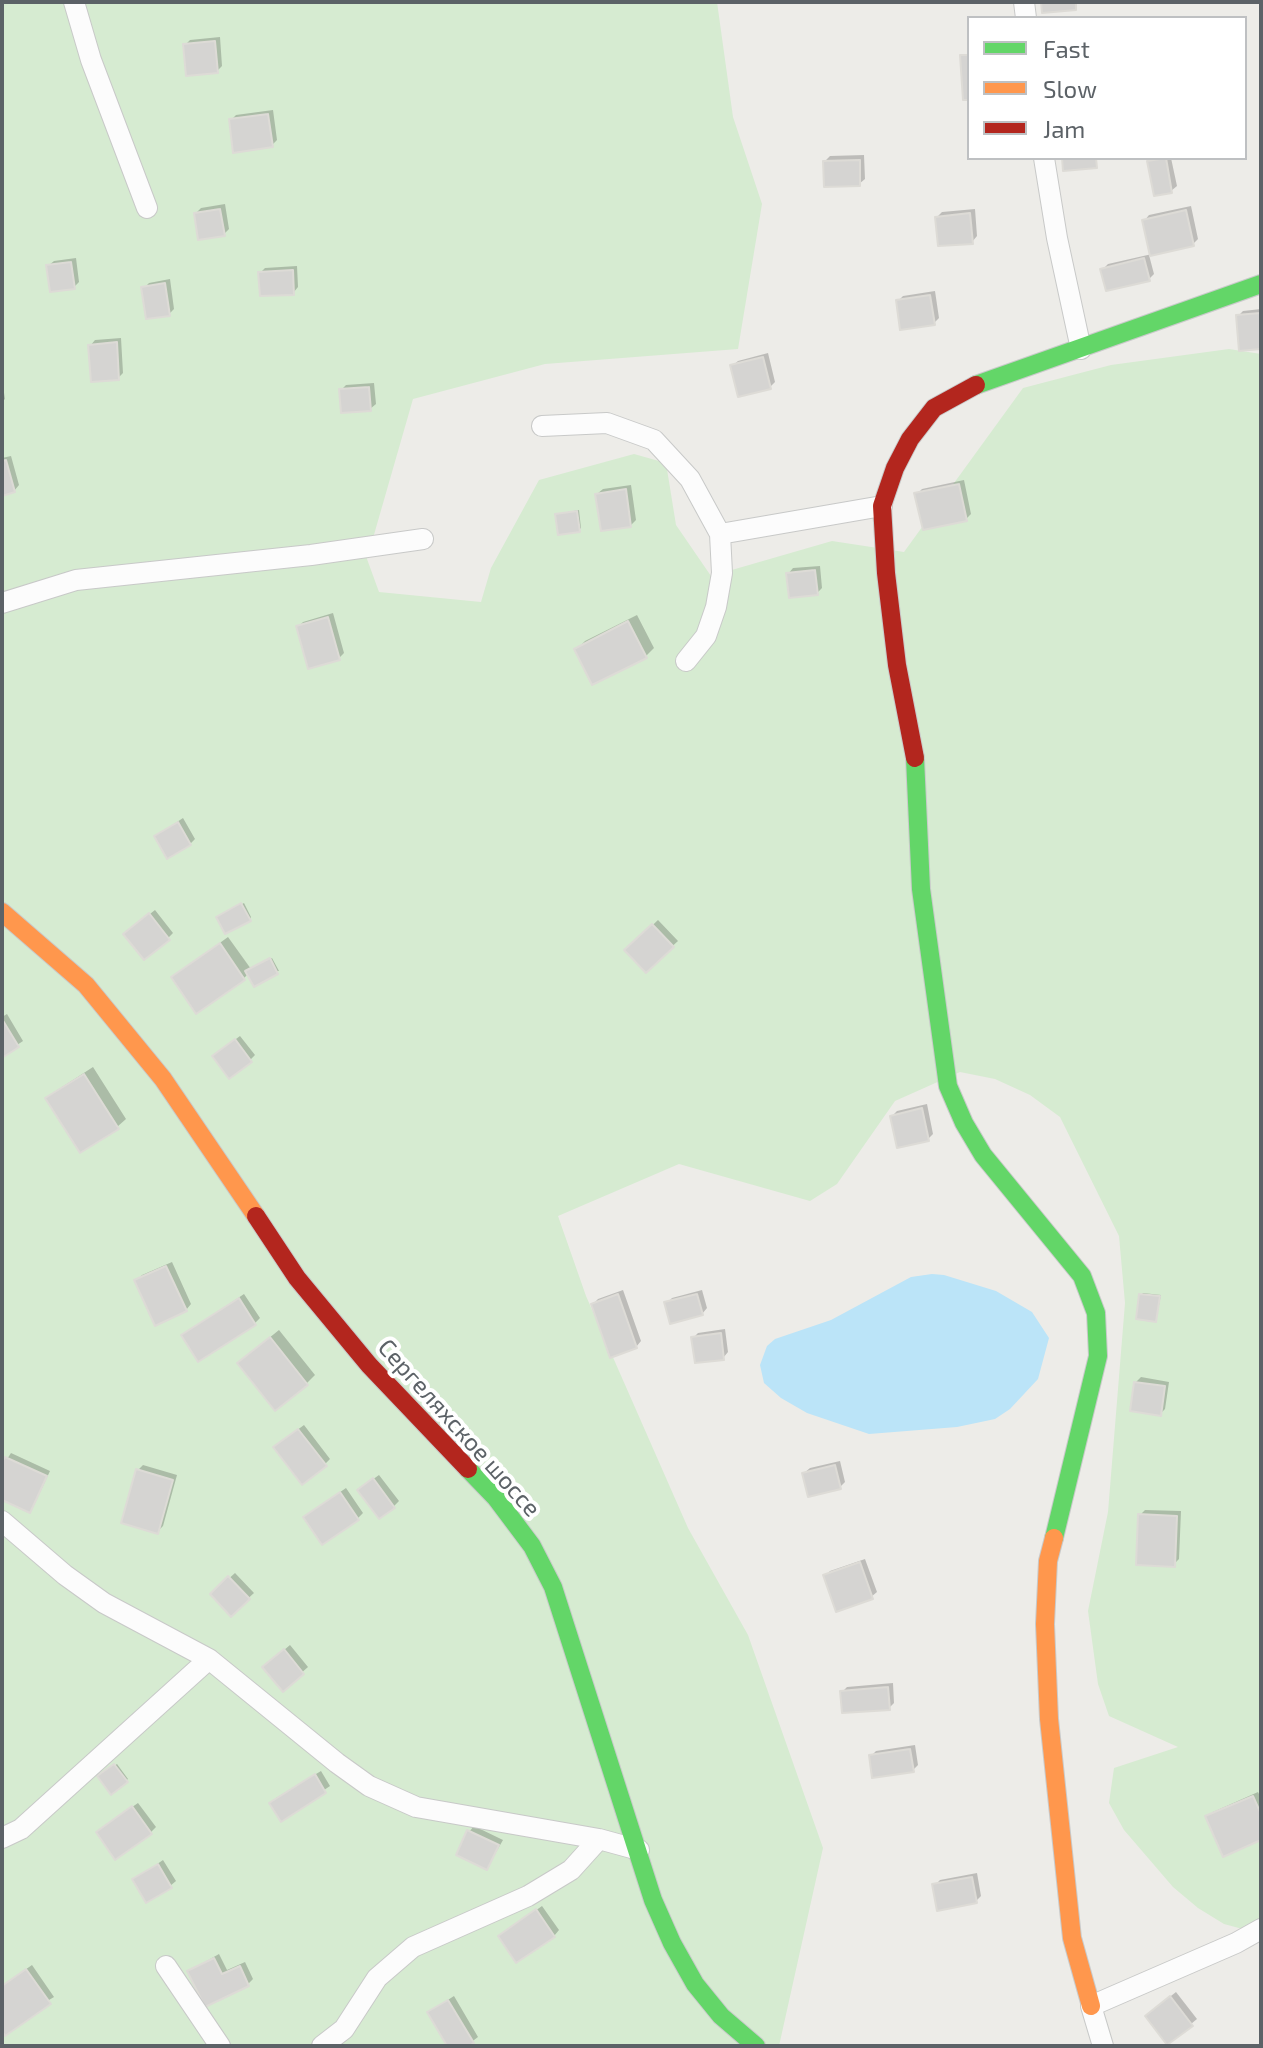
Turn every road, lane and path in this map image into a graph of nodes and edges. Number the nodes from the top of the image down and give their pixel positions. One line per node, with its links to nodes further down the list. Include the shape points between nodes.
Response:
1 (74, 2): 3 (street)
2 (1044, 160): 5 (street)
3 (147, 208)
4 (1261, 284): 5 (street)
5 (1081, 349): 7 (street, via 966,388 934,408 910,439)
6 (542, 426): 8 (street, via 607,423 654,440 690,479)
7 (882, 506): 8 (street); 20 (street, via 897,665 915,758 921,889 948,1086 983,1155 1082,1276 1096,1313 1098,1356 1048,1561 1045,1624 1059,1831 1072,1938)
8 (720, 534): 11 (street, via 722,573 716,607 706,636)
9 (423, 539): 10 (street, via 76,580)
10 (2, 603)
11 (686, 661)
12 (2, 912): 17 (street, Сергеляхское шоссе, via 86,985 163,1079 297,1278 369,1365 496,1498 532,1546 553,1587)
13 (2, 1521): 14 (street, via 104,1603)
14 (209, 1659): 15 (street, via 21,1829); 16 (street, via 369,1786 416,1807)
15 (2, 1838)
16 (599, 1839): 17 (street); 22 (street, via 571,1870 528,1896 413,1947 377,1978 344,2029)
17 (639, 1850): 23 (street, Сергеляхское шоссе, via 653,1900 695,1984)
18 (1261, 1929): 20 (street)
19 (166, 1966): 21 (street)
20 (1091, 2006): 24 (street)
21 (220, 2046)
22 (322, 2046)
23 (756, 2046)
24 (1103, 2046)

